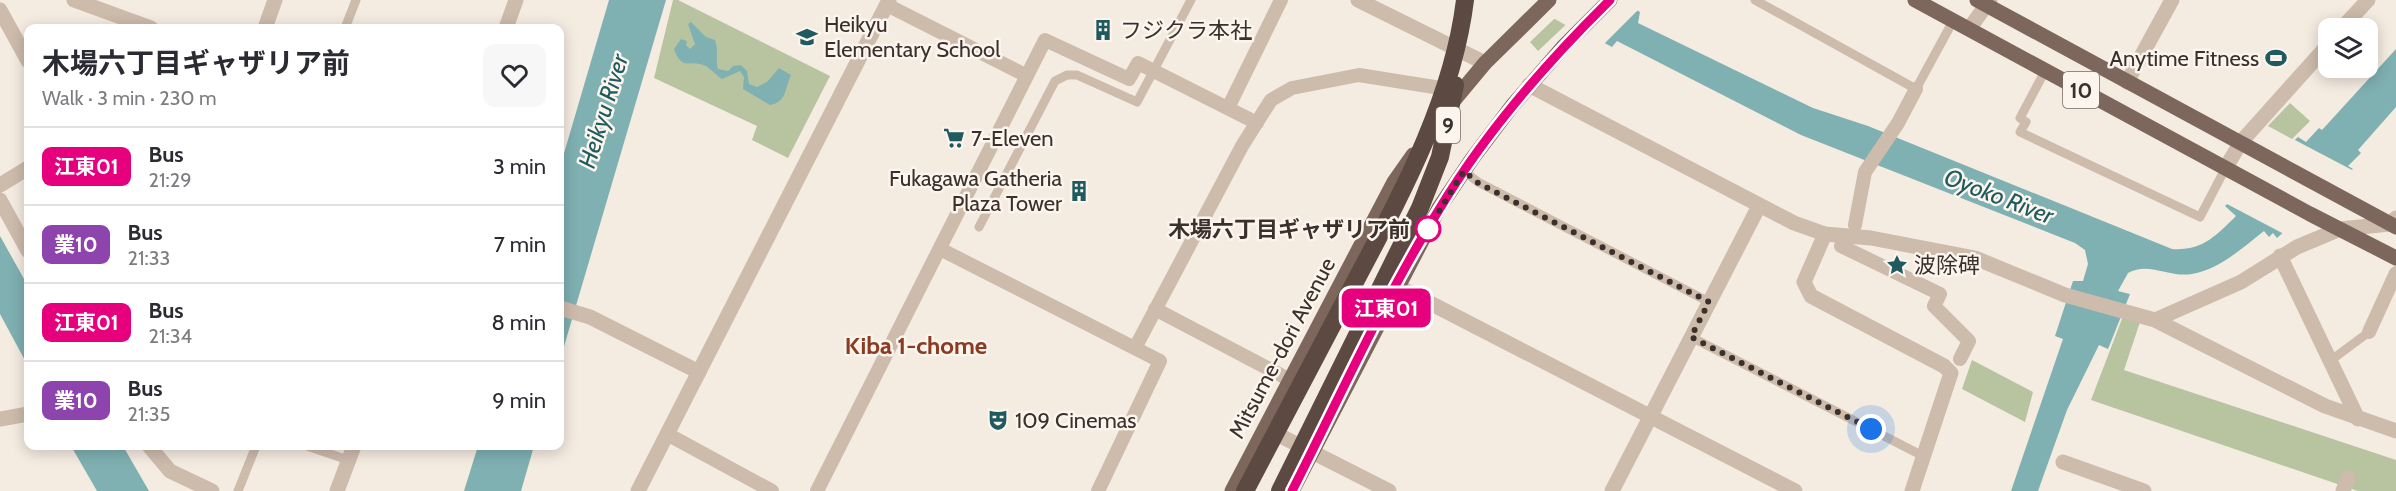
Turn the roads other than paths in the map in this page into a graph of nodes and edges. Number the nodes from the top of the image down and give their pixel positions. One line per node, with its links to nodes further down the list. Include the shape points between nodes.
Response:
1 (74, 0): 20 (street)
2 (275, 0): 21 (street)
3 (356, 0): 22 (lane)
4 (516, 0): 23 (street)
5 (1191, 0): 28 (lane)
6 (1281, 0): 35 (street)
7 (1358, 0): 27 (street)
8 (1467, 0): 91 (highway, 9, via 1453,61 1421,151); 92 (highway, 9, via 1446,132 1420,208)
9 (1549, 0): 27 (main road, Mitsume-dori Avenue)
10 (1610, 0): 32 (main road)
11 (1755, 0): 33 (lane)
12 (1915, 0): 19 (main road, 10)
13 (2172, 0): 31 (street)
14 (2368, 0): 18 (street)
15 (1985, 2): 24 (street); 31 (main road, 10)
16 (888, 3): 30 (street); 65 (street)
17 (0, 10): 25 (street)
18 (2351, 18)
19 (1953, 21): 24 (main road, 10); 33 (lane)
20 (140, 24)
21 (266, 24)
22 (347, 24)
23 (507, 24)
24 (1969, 29): 29 (main road, 10)
25 (24, 54)
26 (2318, 56): 37 (street)
27 (1485, 63): 34 (main road, Mitsume-dori Avenue)
28 (1154, 70): 30 (street, via 1138,63 1129,79 1045,40); 35 (street); 46 (lane, via 1137,102 1077,75 1055,81)
29 (2045, 71): 38 (main road, 10); 38 (lane, via 2020,118 2026,122 2020,132 2200,217)
30 (1027, 76): 51 (street)
31 (2127, 82): 37 (main road, 10)
32 (1529, 85): 40 (main road); 43 (street)
33 (1916, 89): 45 (street, via 1865,172)
34 (1461, 92): 36 (street, via 1359,75 1292,88 1271,100); 66 (main road, Mitsume-dori Avenue, via 1394,182)
35 (1228, 108): 36 (street)
36 (1257, 123): 58 (street)
37 (2241, 142): 38 (street); 44 (main road, 10)
38 (2225, 169): 47 (main road, 10)
39 (24, 170): 41 (street)
40 (1464, 171): 55 (main road); 56 (lane, via 1478,183)
41 (0, 185)
42 (0, 200): 49 (street)
43 (1759, 206): 48 (street); 56 (street)
44 (2394, 223): 47 (street)
45 (1855, 225)
46 (979, 227)
47 (2340, 229): 52 (street); 53 (main road, 10)
48 (1825, 234): 59 (street, via 1871,238 1975,258 2066,295); 79 (street, via 1804,282 1811,296 1951,372)
49 (24, 241)
50 (1841, 246): 63 (street, via 1940,294 1934,306 1969,341)
51 (940, 249): 62 (street); 88 (street)
52 (2280, 256): 59 (street, via 2241,282); 64 (street)
53 (2396, 258)
54 (2396, 273): 60 (street)
55 (1397, 286): 68 (street); 78 (main road)
56 (1709, 302): 61 (street)
57 (564, 309): 65 (street, via 590,317)
58 (1155, 309): 62 (street); 66 (street)
59 (2155, 320): 70 (street)
60 (2369, 332): 64 (lane)
61 (1691, 337): 68 (street); 79 (lane)
62 (1135, 348): 89 (street, via 1160,361)
63 (1960, 359)
64 (2330, 360): 70 (street)
65 (699, 372): 73 (street)
66 (1292, 381): 71 (main road, Mitsume-dori Avenue)
67 (24, 415): 69 (street)
68 (1650, 417): 95 (street); 96 (street)
69 (0, 419)
70 (2358, 419): 72 (street)
71 (1265, 428): 78 (street); 90 (main road, Mitsume-dori Avenue)
72 (2396, 431)
73 (667, 434): 86 (street); 87 (street)
74 (152, 450): 83 (street, via 170,471)
75 (254, 450): 84 (lane)
76 (319, 450): 80 (lane)
77 (352, 450): 80 (street)
78 (1312, 452): 93 (main road); 94 (street)
79 (1923, 456): 97 (street)
80 (348, 460): 85 (street)
81 (2063, 462): 82 (street)
82 (2125, 488): 98 (street)
83 (212, 491)
84 (238, 491)
85 (337, 491)
86 (638, 491)
87 (772, 491)
88 (818, 491)
89 (1098, 491)
90 (1232, 491)
91 (1245, 491)
92 (1280, 491)
93 (1292, 491)
94 (1389, 491)
95 (1612, 491)
96 (1795, 491)
97 (1912, 491)
98 (2144, 491)

